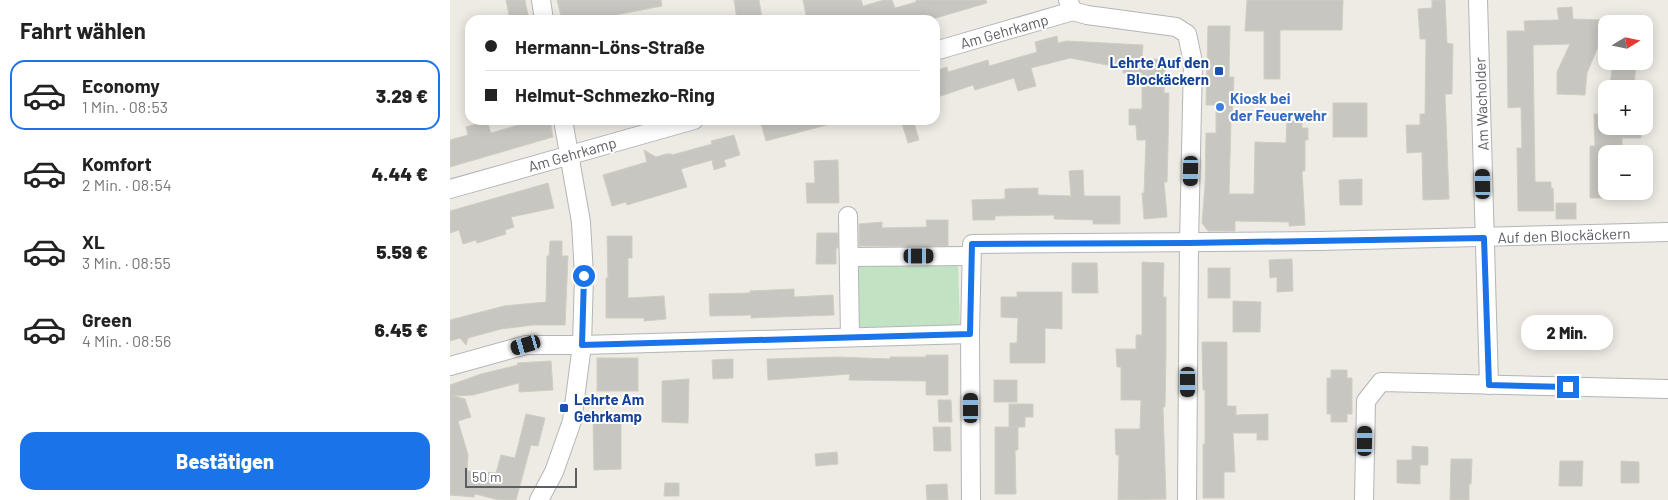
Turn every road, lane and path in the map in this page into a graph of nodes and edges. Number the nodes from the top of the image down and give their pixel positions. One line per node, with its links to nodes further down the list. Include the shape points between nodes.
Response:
1 (541, 0): 4 (street)
2 (1478, 0): 12 (street, Am Wacholder)
3 (1070, 5): 5 (street, Am Gehrkamp); 13 (street, via 1087,15 1176,27 1187,34 1193,62)
4 (543, 15)
5 (940, 49)
6 (564, 125): 8 (street)
7 (676, 125): 8 (street, Am Gehrkamp)
8 (569, 155): 9 (street, Am Gehrkamp); 18 (street, via 581,222 584,276)
9 (450, 189)
10 (848, 216): 15 (street)
11 (1668, 232): 12 (street, Auf den Blockäckern)
12 (1484, 238): 13 (street, Auf den Blockäckern); 20 (street, Am Wacholder)
13 (1189, 243): 14 (street, Auf den Blockäckern); 24 (street)
14 (972, 250): 15 (street, Auf den Blockäckern); 16 (street)
15 (849, 257): 17 (street)
16 (970, 334): 17 (street); 23 (street)
17 (850, 337): 18 (street)
18 (582, 345): 19 (street, via 526,345); 22 (street, via 572,421 554,472)
19 (450, 366)
20 (1489, 385): 21 (street); 25 (street, via 1382,382 1366,401)
21 (1668, 389)
22 (539, 500)
23 (972, 500)
24 (1187, 500)
25 (1364, 500)

